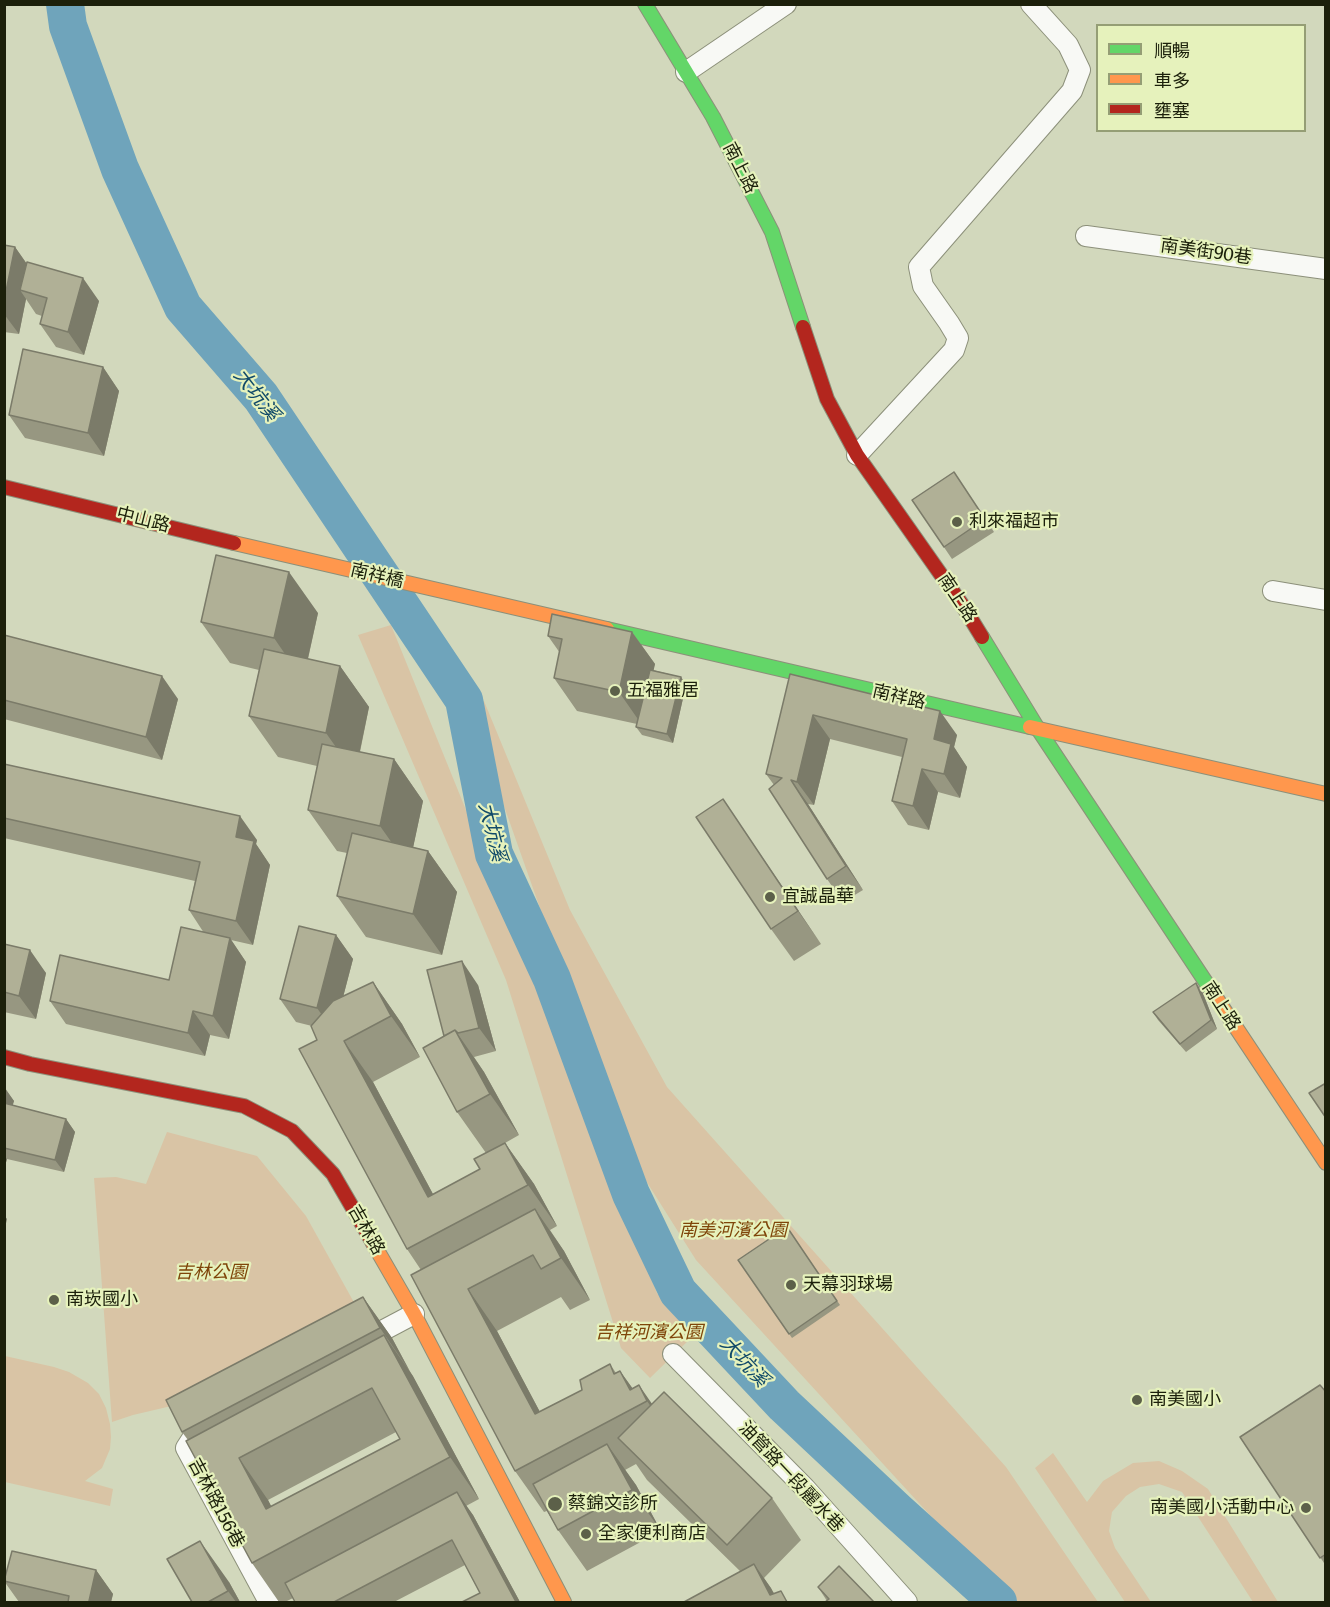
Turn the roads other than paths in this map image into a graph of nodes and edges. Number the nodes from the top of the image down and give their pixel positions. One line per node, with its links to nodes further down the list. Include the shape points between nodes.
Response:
1 (645, 4): 4 (street, 南上路)
2 (786, 4): 4 (street)
3 (1031, 4): 7 (street, via 1068,45 1080,70 1072,91 919,267 923,286 958,338 954,350)
4 (686, 72): 7 (street, 南上路, via 772,232 827,399)
5 (1086, 236): 6 (street, 南美街90巷)
6 (1326, 269)
7 (858, 454): 13 (street, 南上路, via 963,606)
8 (4, 487): 9 (street, 中山路)
9 (282, 554): 11 (street, 南祥橋)
10 (1273, 591): 12 (street)
11 (472, 598): 13 (street, 南祥路)
12 (1326, 600)
13 (1038, 729): 14 (street, 南祥路); 16 (street, 南上路)
14 (1326, 794)
15 (4, 1057): 17 (street, 吉林路, via 244,1106 292,1131 333,1174)
16 (1326, 1163)
17 (414, 1314): 18 (street); 22 (street, 吉林路)
18 (351, 1348)
19 (673, 1354): 23 (street, 油管路一段麗水巷, via 805,1488)
20 (227, 1417): 21 (street, 吉林路156巷, via 195,1434 186,1448)
21 (269, 1602)
22 (564, 1602)
23 (907, 1602)

